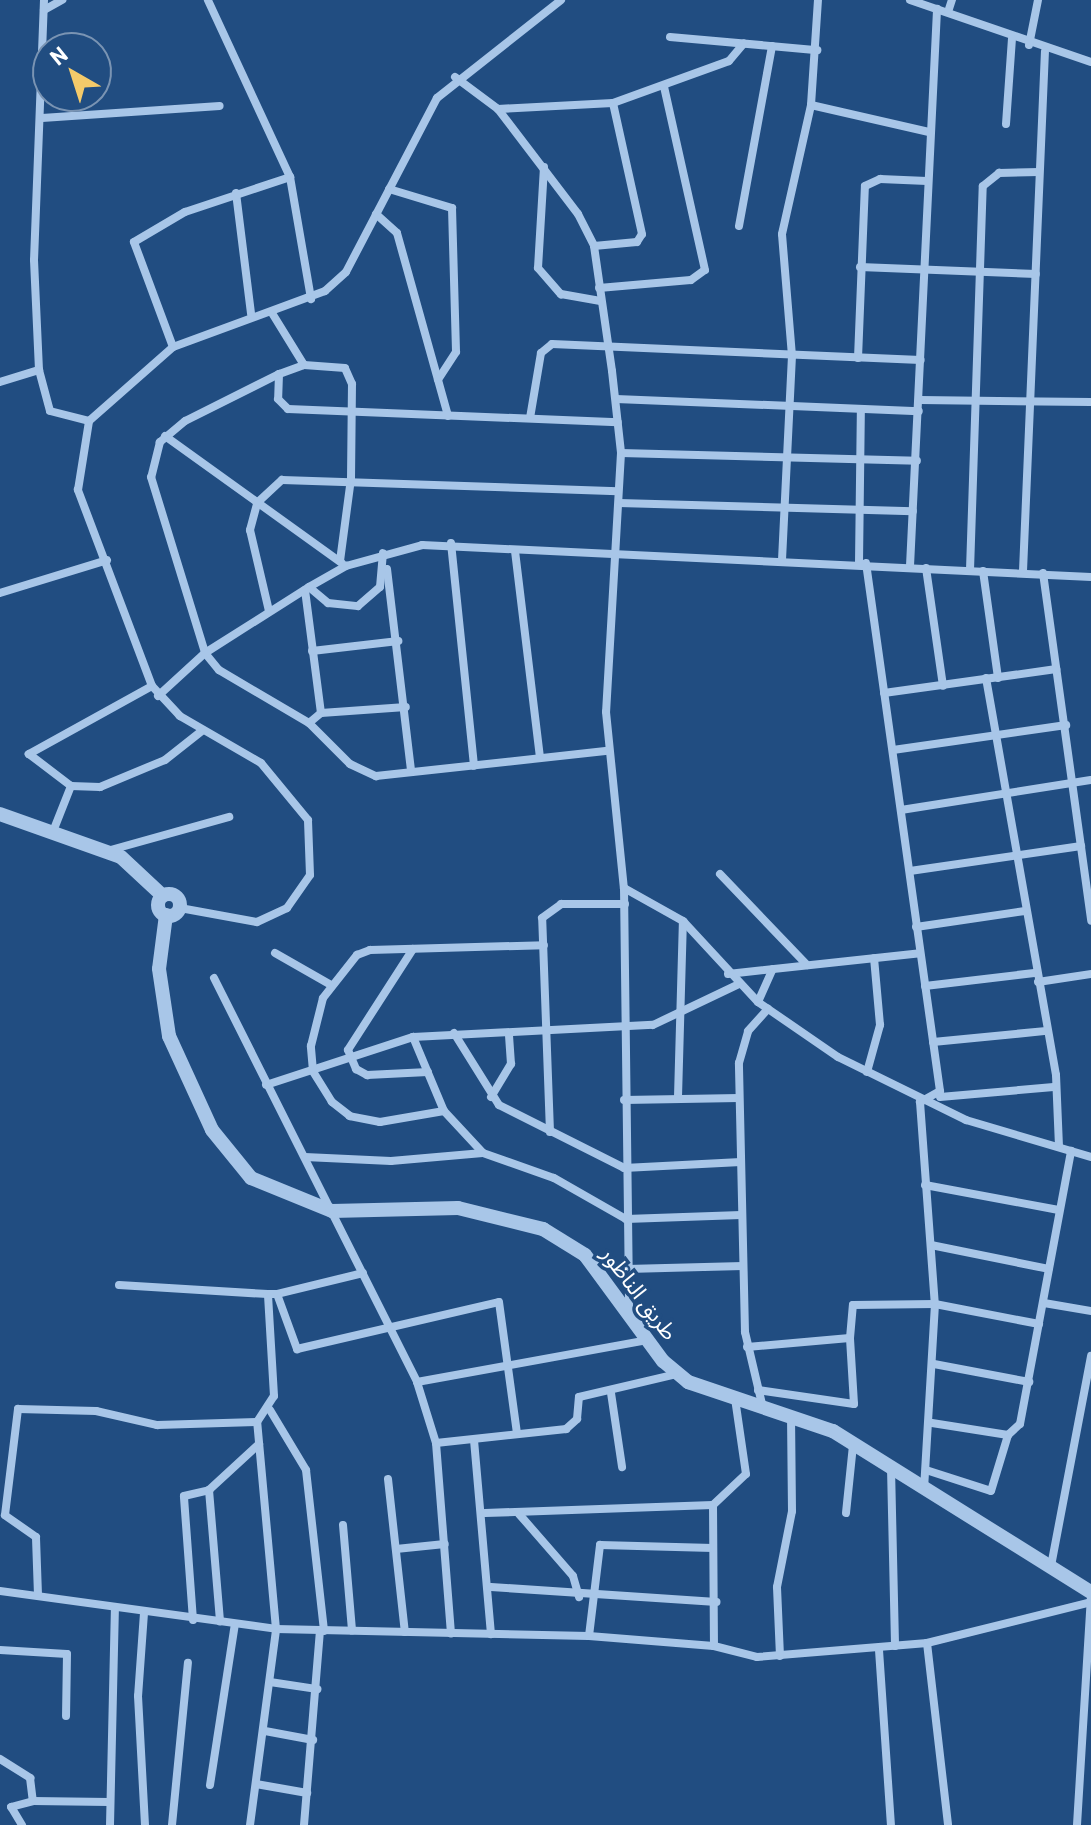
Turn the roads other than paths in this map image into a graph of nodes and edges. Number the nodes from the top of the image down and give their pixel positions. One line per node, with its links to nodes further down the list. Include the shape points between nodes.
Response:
1 (62, 0): 8 (street)
2 (208, 0): 30 (street)
3 (561, 0): 19 (street)
4 (818, 0): 16 (street)
5 (910, 0): 9 (street)
6 (952, 0): 10 (street)
7 (1038, 0): 14 (street)
8 (44, 5): 25 (street)
9 (937, 9): 10 (street); 27 (street)
10 (948, 12): 12 (street)
11 (670, 37): 13 (street)
12 (1012, 39): 14 (street); 26 (street)
13 (744, 43): 15 (street); 20 (street, via 729,61)
14 (1029, 45): 17 (street)
15 (772, 46): 16 (street); 35 (street)
16 (817, 50): 22 (street)
17 (1045, 51): 18 (street); 29 (street)
18 (1091, 62)
19 (455, 77): 24 (street); 32 (street, via 426,113)
20 (664, 86): 21 (street); 41 (street, via 705,270 691,280)
21 (613, 103): 24 (street); 36 (street, via 642,234 637,242)
22 (811, 105): 27 (street); 48 (street, via 782,234)
23 (220, 106): 25 (street)
24 (498, 109): 28 (street)
25 (42, 118): 52 (street, via 34,260)
26 (1006, 124)
27 (929, 132): 31 (street)
28 (544, 167): 36 (street); 43 (street, via 538,268 561,294)
29 (1039, 172): 39 (street, via 986,179); 40 (street)
30 (290, 177): 33 (street); 42 (street)
31 (927, 181): 37 (street, via 866,182); 38 (street)
32 (389, 189): 34 (street); 54 (street, via 444,203 456,224 456,352)
33 (236, 193): 45 (street); 47 (street, via 148,229 134,242)
34 (376, 214): 42 (street, via 346,272); 54 (street, via 397,233)
35 (739, 226)
36 (594, 246): 41 (street)
37 (860, 267): 38 (street); 49 (street)
38 (925, 270): 39 (street); 50 (street)
39 (979, 272): 40 (street); 58 (street)
40 (1036, 274): 59 (street)
41 (599, 288): 43 (street)
42 (311, 299): 44 (street)
43 (600, 301): 46 (street)
44 (272, 313): 45 (street); 51 (street)
45 (251, 314): 47 (street)
46 (608, 343): 48 (street); 56 (street); 66 (street, via 543,350)
47 (173, 347): 67 (street)
48 (792, 356): 49 (street); 61 (street)
49 (858, 358): 50 (street)
50 (921, 360): 57 (street)
51 (304, 365): 53 (street); 63 (street, via 345,368)
52 (39, 370): 55 (street); 67 (street, via 50,411)
53 (279, 374): 63 (street, via 283,407); 69 (street)
54 (438, 380): 65 (street)
55 (0, 382)
56 (616, 399): 61 (street); 68 (street)
57 (920, 400): 58 (street); 64 (street)
58 (977, 401): 59 (street); 92 (street)
59 (1032, 401): 60 (street); 94 (street)
60 (1091, 402)
61 (789, 406): 62 (street); 71 (street)
62 (861, 410): 64 (street); 72 (street)
63 (352, 411): 65 (street); 74 (street)
64 (919, 411): 73 (street)
65 (448, 416): 66 (street)
66 (530, 418): 68 (street)
67 (89, 421): 85 (street, via 78,490)
68 (618, 422): 70 (street)
69 (165, 436): 76 (street); 102 (street, via 151,477)
70 (621, 453): 71 (street); 75 (street)
71 (788, 458): 72 (street); 78 (street)
72 (863, 460): 73 (street); 79 (street)
73 (917, 461): 80 (street)
74 (351, 479): 75 (street); 76 (street, via 282,480); 88 (street)
75 (618, 491): 77 (street)
76 (257, 503): 88 (street); 99 (street, via 250,530)
77 (619, 503): 78 (street); 82 (street)
78 (782, 509): 79 (street); 86 (street)
79 (861, 511): 80 (street); 87 (street)
80 (913, 511): 89 (street)
81 (451, 543): 83 (street); 84 (street); 119 (street)
82 (614, 550): 83 (street); 86 (street); 117 (street)
83 (515, 551): 118 (street)
84 (383, 553): 88 (street); 91 (street)
85 (107, 560): 98 (street); 106 (street)
86 (782, 560): 87 (street)
87 (863, 563): 89 (street); 108 (street)
88 (343, 564): 97 (street)
89 (910, 566): 90 (street)
90 (926, 568): 92 (street); 107 (street)
91 (387, 569): 97 (street, via 358,606 328,603); 100 (street)
92 (970, 570): 93 (street)
93 (983, 571): 94 (street); 105 (street)
94 (1023, 571): 95 (street)
95 (1043, 573): 96 (street); 103 (street)
96 (1091, 577)
97 (307, 589): 99 (street); 101 (street)
98 (0, 593)
99 (269, 611): 102 (street)
100 (398, 641): 101 (street); 110 (street)
101 (312, 651): 111 (street)
102 (205, 653): 109 (street); 112 (street, via 219,670)
103 (1056, 669): 105 (street); 113 (street)
104 (986, 678): 105 (street); 107 (street); 115 (street)
105 (998, 678)
106 (152, 686): 109 (street); 123 (street, via 29,754)
107 (943, 686): 108 (street)
108 (884, 693): 116 (street)
109 (158, 696): 114 (street)
110 (406, 707): 111 (street); 120 (street)
111 (321, 713): 112 (street)
112 (309, 723): 120 (street, via 368,774)
113 (1066, 725): 115 (street); 122 (street)
114 (203, 730): 123 (street, via 165,760 100,787); 136 (street, via 261,763 298,800 308,820 311,865 303,890 265,919 225,920)
115 (993, 737): 116 (street); 124 (street)
116 (893, 750): 125 (street)
117 (608, 751): 118 (street); 134 (street)
118 (540, 757): 119 (street)
119 (474, 766): 120 (street)
120 (411, 771)
121 (1091, 780): 122 (street)
122 (1074, 782): 124 (street); 129 (street)
123 (71, 786): 128 (street)
124 (1004, 795): 125 (street); 131 (street)
125 (901, 810): 132 (street)
126 (0, 814): 128 (street)
127 (229, 817): 130 (street)
128 (52, 834): 130 (street)
129 (1081, 846): 131 (street); 139 (street)
130 (105, 852): 136 (street, via 128,862 163,896 176,896)
131 (1017, 856): 132 (street); 137 (street)
132 (910, 871): 140 (street)
133 (720, 874): 146 (street)
134 (624, 888): 135 (street); 138 (street)
135 (625, 904): 141 (street, via 551,906 542,918); 159 (street)
136 (173, 911): 188 (street, طريق الناظور, via 160,999 175,1053 212,1130 232,1160 267,1189)
137 (1025, 911): 140 (street); 151 (street)
138 (683, 921): 148 (street); 157 (street)
139 (1091, 921)
140 (916, 927): 144 (street)
141 (544, 945): 142 (street); 158 (street)
142 (413, 949): 153 (street, via 357,955); 165 (street, via 360,1026)
143 (275, 953): 153 (street)
144 (920, 953): 145 (street); 154 (street)
145 (874, 958): 146 (street); 168 (street, via 880,1025)
146 (807, 965): 147 (street)
147 (773, 969): 148 (street); 155 (street)
148 (728, 974): 152 (street)
149 (1091, 974): 151 (street)
150 (214, 978): 169 (street)
151 (1036, 978): 154 (street); 160 (street)
152 (739, 984): 155 (street); 157 (street)
153 (331, 985): 166 (street, via 311,1030)
154 (925, 986): 164 (street)
155 (758, 1002): 156 (street)
156 (768, 1009): 168 (street); 174 (street, via 740,1051)
157 (680, 1013): 159 (street); 172 (street)
158 (551, 1031): 159 (street); 162 (street); 178 (street)
159 (626, 1031): 175 (street)
160 (1046, 1031): 164 (street); 170 (street)
161 (454, 1033): 162 (street); 163 (street); 171 (street)
162 (509, 1033): 171 (street, via 511,1064)
163 (413, 1037): 165 (street); 167 (street)
164 (933, 1042): 173 (street)
165 (350, 1059): 166 (street); 167 (street, via 367,1075)
166 (313, 1071): 169 (street); 177 (street, via 350,1116 380,1122)
167 (428, 1072): 177 (street)
168 (867, 1072): 176 (street)
169 (266, 1085): 182 (street)
170 (1054, 1087): 173 (street); 179 (street)
171 (491, 1097): 178 (street)
172 (678, 1097): 174 (street); 175 (street)
173 (940, 1097): 176 (street)
174 (739, 1098): 184 (street)
175 (624, 1100): 185 (street)
176 (920, 1102): 179 (street); 186 (street)
177 (444, 1111): 181 (street)
178 (550, 1132): 185 (street)
179 (1059, 1147): 180 (street)
180 (1071, 1151): 183 (street); 187 (street)
181 (483, 1153): 182 (street, via 391,1161); 190 (street, via 554,1178)
182 (305, 1157): 188 (street)
183 (1091, 1157)
184 (741, 1162): 185 (street); 189 (street)
185 (624, 1168): 190 (street)
186 (925, 1185): 187 (street); 191 (street)
187 (1059, 1210): 194 (street)
188 (332, 1211): 195 (street); 200 (street, طريق الناظور, via 458,1208 506,1215 585,1255)
189 (741, 1215): 190 (street); 192 (street)
190 (626, 1219): 193 (street)
191 (931, 1245): 194 (street); 199 (street)
192 (743, 1266): 193 (street); 206 (street)
193 (627, 1269): 200 (street)
194 (1049, 1269): 198 (street)
195 (363, 1273): 197 (street); 203 (street)
196 (119, 1285): 197 (street)
197 (273, 1294): 203 (street, via 292,1344 303,1351); 216 (street, via 277,1374)
198 (1044, 1303): 201 (street); 202 (street)
199 (935, 1304): 202 (street); 204 (street, via 853,1305); 208 (street)
200 (629, 1311): 205 (street, طريق الناظور)
201 (1091, 1311)
202 (1039, 1324): 212 (street)
203 (387, 1329): 209 (street, via 499,1302); 211 (street)
204 (850, 1338): 206 (street); 214 (street, via 854,1404)
205 (647, 1340): 209 (street); 210 (street, طريق الناظور)
206 (747, 1347): 214 (street)
207 (1091, 1356): 240 (street)
208 (934, 1364): 212 (street); 219 (street)
209 (512, 1365): 211 (street); 220 (street)
210 (678, 1374): 213 (street); 215 (street, طريق الناظور)
211 (417, 1382): 223 (street)
212 (1029, 1382): 221 (street, via 1020,1424)
213 (611, 1393): 220 (street, via 579,1397 570,1428); 226 (street)
214 (760, 1397): 215 (street, طريق الناظور); 217 (street, طريق الناظور)
215 (735, 1399): 232 (street, via 746,1474)
216 (270, 1410): 218 (street); 254 (street, via 306,1470)
217 (791, 1412): 225 (street, طريق الناظور); 265 (street, via 792,1511 777,1581)
218 (257, 1422): 224 (street); 243 (street, via 145,1424 96,1411 18,1409 5,1515 36,1537)
219 (932, 1423): 221 (street); 228 (street)
220 (517, 1434): 222 (street)
221 (1008, 1435): 228 (street, via 991,1491)
222 (474, 1440): 223 (street); 233 (street)
223 (436, 1443): 237 (street)
224 (259, 1444): 231 (street); 253 (street)
225 (853, 1445): 227 (street, طريق الناظور); 234 (street)
226 (622, 1467)
227 (891, 1468): 230 (street, طريق الناظور); 262 (street)
228 (926, 1470): 230 (street)
229 (388, 1479): 239 (street)
230 (924, 1488): 240 (street, طريق الناظور)
231 (209, 1490): 250 (street, via 184,1496); 251 (street)
232 (713, 1505): 235 (street); 238 (street)
233 (485, 1513): 235 (street); 241 (street)
234 (846, 1513)
235 (519, 1514): 244 (street, via 578,1583)
236 (343, 1525): 255 (street)
237 (445, 1544): 239 (street); 257 (street)
238 (713, 1548): 245 (street, via 602,1543); 247 (street)
239 (396, 1549): 256 (street)
240 (1051, 1566): 246 (street, طريق الناظور)
241 (491, 1587): 244 (street); 258 (street)
242 (0, 1591): 243 (street)
243 (38, 1595): 248 (street)
244 (579, 1597): 245 (street)
245 (590, 1598): 247 (street); 259 (street)
246 (1091, 1598): 260 (street); 286 (street)
247 (717, 1602): 261 (street)
248 (115, 1609): 249 (street); 277 (street)
249 (144, 1613): 250 (street); 280 (street, via 138,1696)
250 (193, 1620): 251 (street)
251 (220, 1622): 252 (street)
252 (235, 1624): 253 (street); 274 (street)
253 (276, 1629): 254 (street); 267 (street)
254 (322, 1631): 255 (street); 268 (street)
255 (352, 1631): 256 (street)
256 (405, 1632): 257 (street)
257 (451, 1633): 258 (street)
258 (491, 1634): 259 (street)
259 (589, 1636): 261 (street)
260 (927, 1643): 262 (street); 285 (street)
261 (714, 1646): 265 (street)
262 (895, 1646): 264 (street)
263 (0, 1650): 269 (street, via 67,1654)
264 (879, 1650): 265 (street); 284 (street)
265 (780, 1656)
266 (188, 1663): 281 (street)
267 (270, 1682): 268 (street); 270 (street)
268 (317, 1689): 271 (street)
269 (66, 1716)
270 (265, 1731): 271 (street); 273 (street)
271 (313, 1740): 275 (street)
272 (0, 1759): 276 (street, via 30,1778)
273 (256, 1784): 275 (street); 282 (street)
274 (210, 1785)
275 (307, 1793): 283 (street)
276 (33, 1801): 277 (street); 278 (street, via 11,1807)
277 (109, 1802): 279 (street)
278 (22, 1825)
279 (110, 1825)
280 (145, 1825)
281 (172, 1825)
282 (250, 1825)
283 (304, 1825)
284 (891, 1825)
285 (948, 1825)
286 (1077, 1825)

